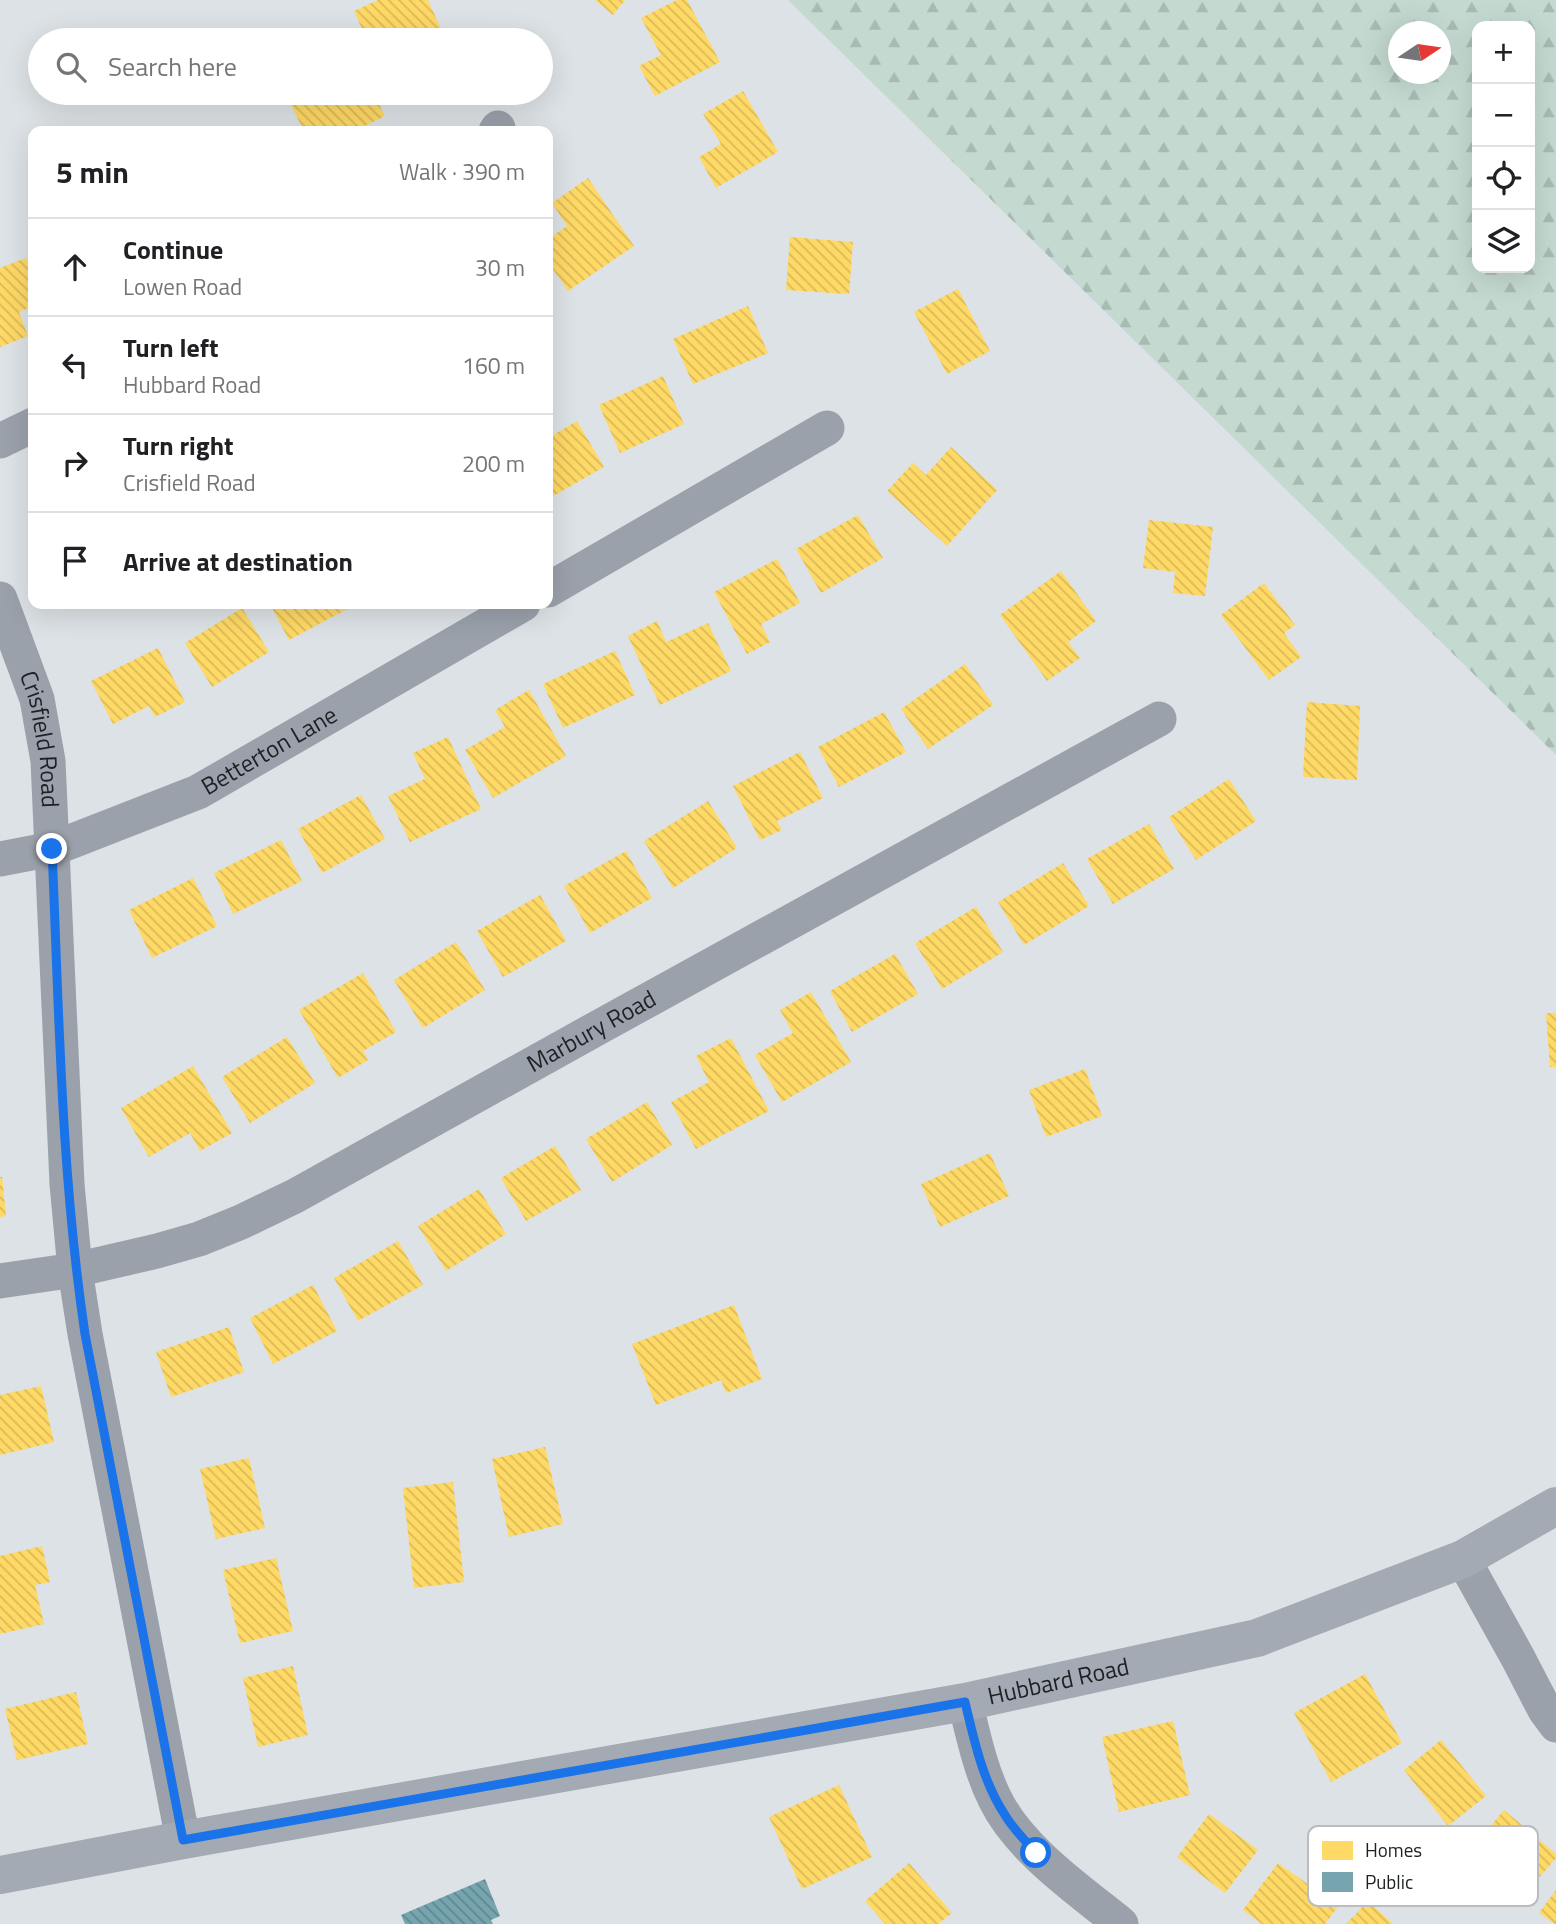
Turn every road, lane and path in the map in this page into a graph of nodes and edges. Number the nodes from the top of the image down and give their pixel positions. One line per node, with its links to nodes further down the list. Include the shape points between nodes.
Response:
1 (28, 427): 3 (street)
2 (827, 428): 4 (street)
3 (0, 441)
4 (553, 587)
5 (0, 599): 8 (street, Crisfield Road, via 37,699 48,761)
6 (514, 609): 8 (street, Betterton Lane, via 198,792)
7 (1159, 719): 10 (street, Marbury Road, via 295,1196 199,1239)
8 (52, 849): 9 (street, Betterton Lane); 10 (street, Crisfield Road)
9 (0, 859)
10 (75, 1270): 11 (street, Marbury Road); 16 (street, Crisfield Road)
11 (0, 1281)
12 (1556, 1506): 13 (main road, Hubbard Road)
13 (1463, 1559): 14 (main road, Hubbard Road, via 1257,1638); 15 (street)
14 (965, 1702): 16 (main road, Hubbard Road); 18 (street, via 974,1742 1006,1818 1036,1853)
15 (1556, 1725)
16 (183, 1840): 17 (main road, Hubbard Road)
17 (0, 1875)
18 (1121, 1924)

